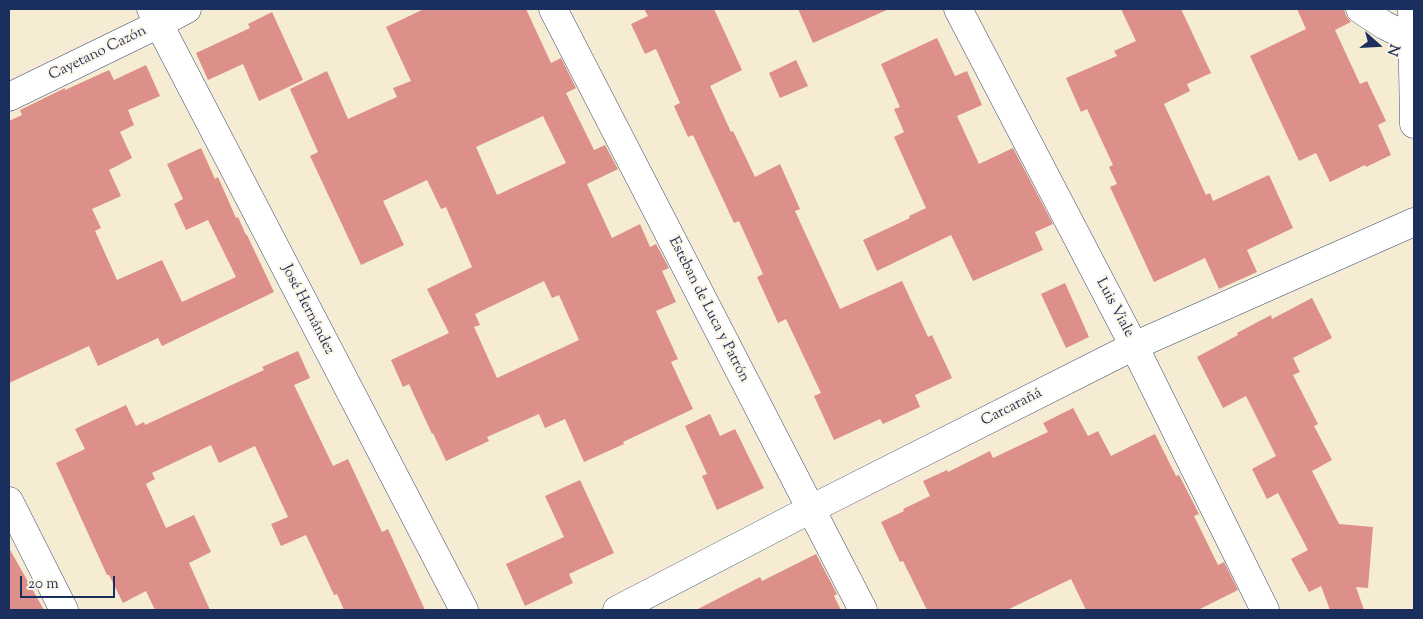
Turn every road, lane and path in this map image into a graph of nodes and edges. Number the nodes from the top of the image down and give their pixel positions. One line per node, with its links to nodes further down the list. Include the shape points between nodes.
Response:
1 (187, 9): 6 (street, Cayetano Cazón)
2 (553, 9): 13 (street, Esteban de Luca y Patrón)
3 (958, 9): 11 (street, Luis Viale)
4 (1360, 9): 7 (street)
5 (1412, 9): 7 (street)
6 (155, 16): 8 (street, Cayetano Cazón); 15 (street, José Hernández)
7 (1412, 39): 9 (street)
8 (9, 97)
9 (1414, 124)
10 (1414, 222): 11 (street, Carcarañá)
11 (1134, 346): 13 (street, Carcarañá); 18 (street, Luis Viale)
12 (10, 505): 14 (street)
13 (811, 509): 16 (street, Carcarañá); 17 (street, Esteban de Luca y Patrón)
14 (64, 610)
15 (464, 610)
16 (617, 610)
17 (863, 610)
18 (1265, 610)

